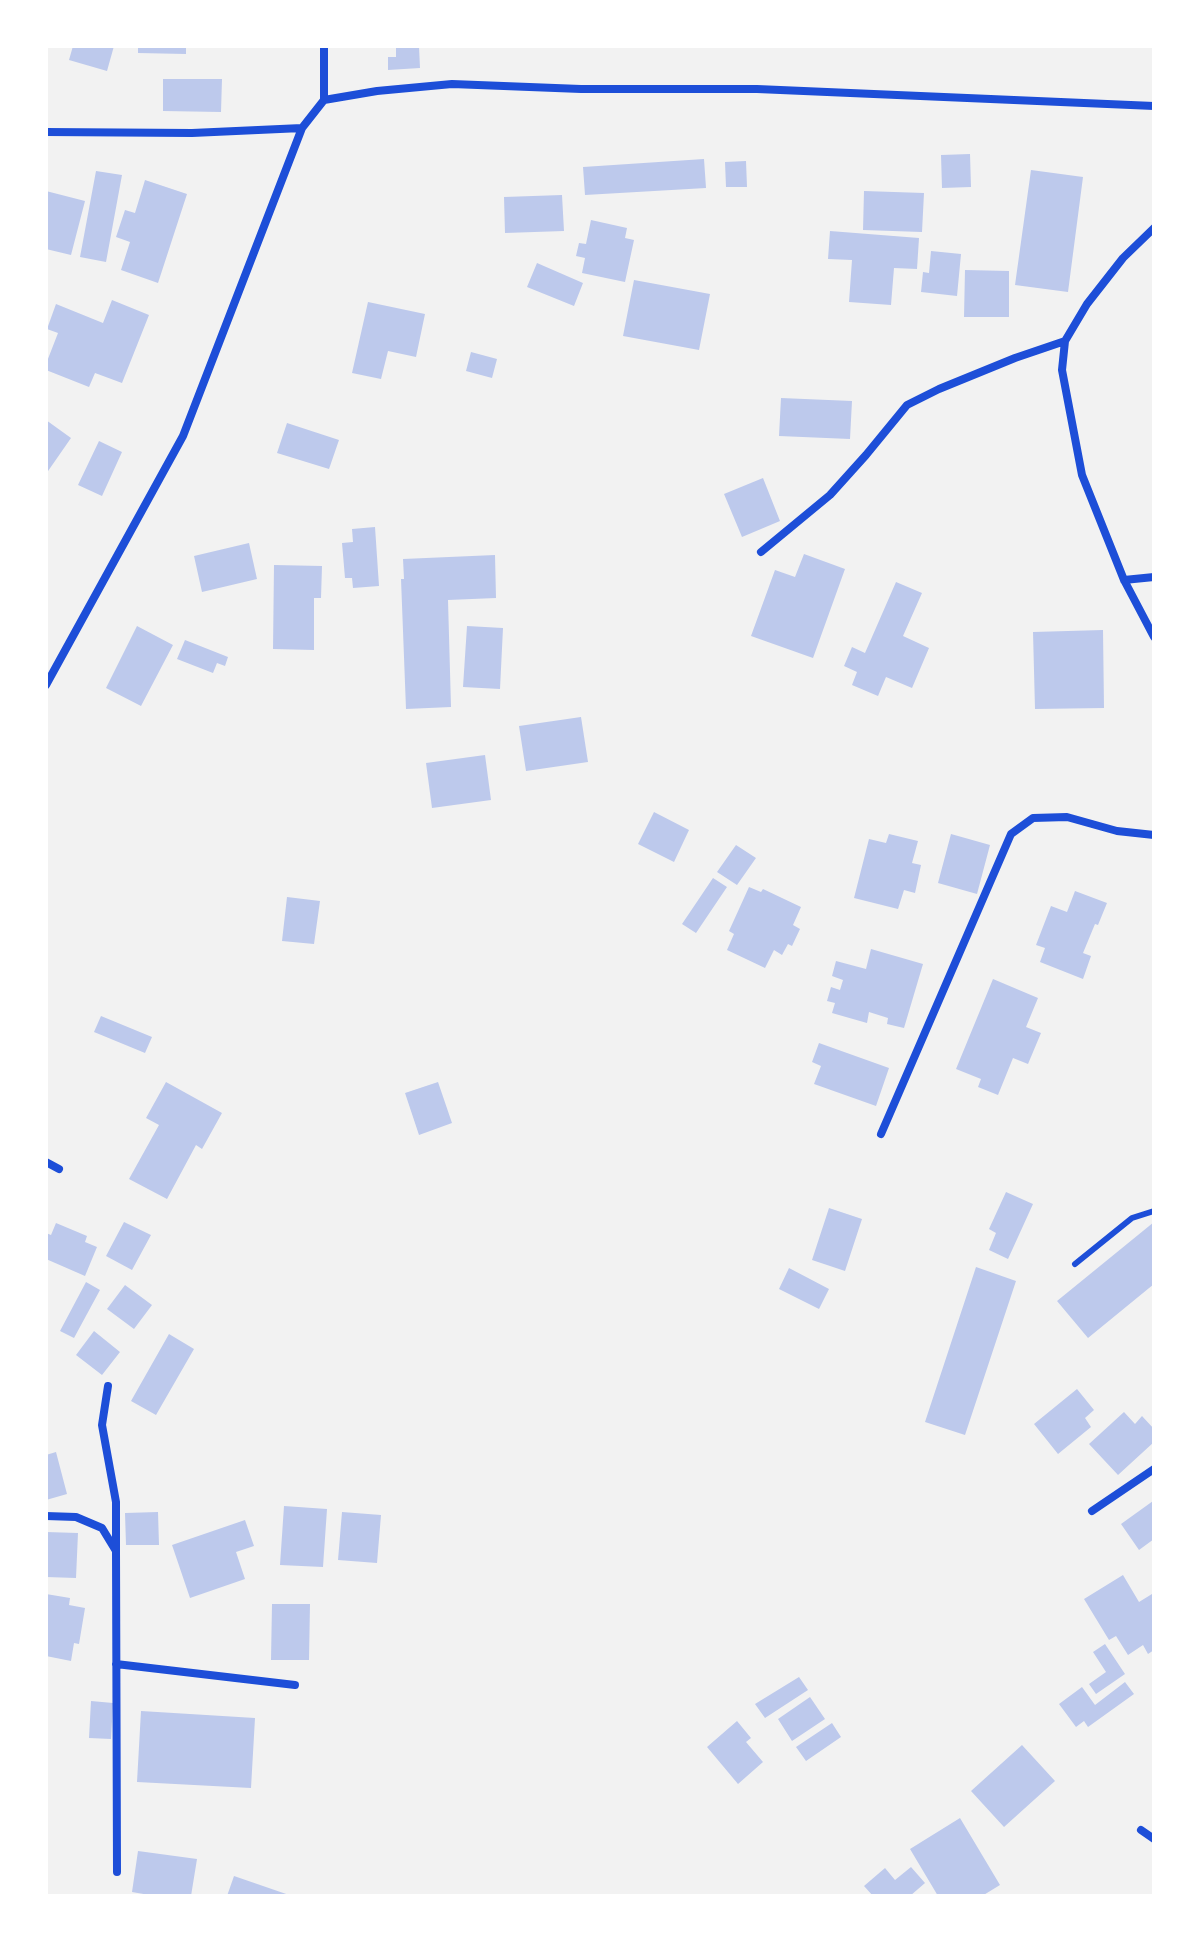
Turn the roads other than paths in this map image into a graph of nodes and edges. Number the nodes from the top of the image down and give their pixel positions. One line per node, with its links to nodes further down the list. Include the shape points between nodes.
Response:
1 (324, 46): 2 (street)
2 (324, 100): 3 (street, via 452,84 757,89); 4 (street)
3 (1154, 106)
4 (302, 128): 5 (street); 12 (street, via 183,436)
5 (46, 132)
6 (1154, 228): 7 (street, via 1123,258)
7 (1065, 341): 8 (street, via 907,405 830,495); 10 (street, via 1062,370 1082,475)
8 (761, 552)
9 (1154, 577): 10 (street)
10 (1124, 580): 11 (street)
11 (1154, 637)
12 (46, 685)
13 (1154, 835): 14 (street, via 1067,817 1033,818 1011,834)
14 (881, 1134)
15 (46, 1162): 16 (street)
16 (59, 1169)
17 (1154, 1211): 18 (lane, via 1132,1218)
18 (1075, 1264)
19 (108, 1386): 23 (street, via 102,1425 116,1502)
20 (1154, 1469): 21 (street)
21 (1092, 1511)
22 (46, 1516): 23 (street, via 76,1517 102,1528)
23 (116, 1551): 24 (street)
24 (116, 1664): 25 (street); 28 (street)
25 (295, 1685)
26 (1141, 1830): 27 (street)
27 (1154, 1839)
28 (117, 1872)

